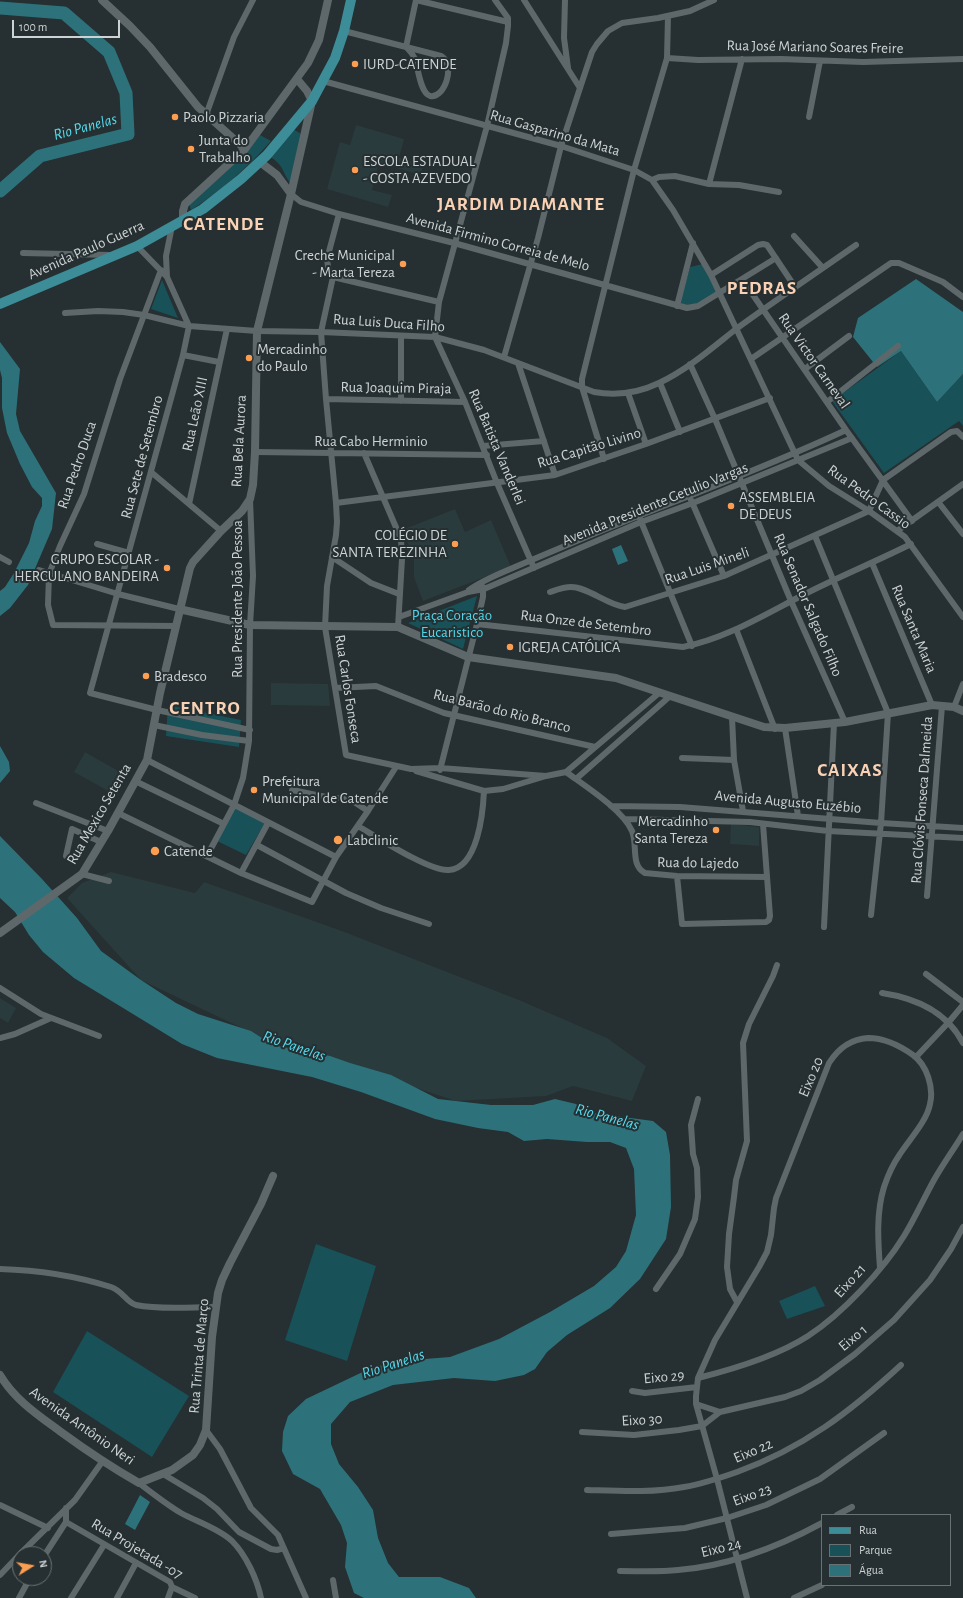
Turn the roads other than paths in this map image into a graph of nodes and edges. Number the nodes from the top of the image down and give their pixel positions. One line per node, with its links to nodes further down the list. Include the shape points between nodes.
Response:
1 (102, 0): 22 (street, via 150,47)
2 (253, 0): 22 (street, via 234,37)
3 (328, 0): 18 (street, via 322,30 313,54)
4 (351, 0): 11 (main road, Avenida Paulo Guerra)
5 (495, 0): 10 (street)
6 (524, 0): 17 (street)
7 (565, 0): 17 (street, via 564,38)
8 (714, 0): 9 (street, via 690,11)
9 (668, 16): 13 (street); 20 (street, via 626,21 608,31 592,52)
10 (508, 22): 12 (street, via 416,0); 24 (street, via 506,43)
11 (344, 31): 12 (street); 19 (main road, Avenida Paulo Guerra)
12 (406, 47): 12 (street, via 415,58 424,91 431,96 439,93 449,70 446,58)
13 (667, 58): 14 (street, Rua José Mariano Soares Freire); 28 (street)
14 (742, 59): 16 (street, Rua José Mariano Soares Freire); 30 (street)
15 (963, 59): 16 (street, Rua José Mariano Soares Freire, via 892,62)
16 (820, 61): 23 (street)
17 (569, 71): 20 (street)
18 (297, 79): 21 (street); 26 (street)
19 (323, 82): 21 (main road, Avenida Paulo Guerra); 24 (street, Rua Gasparino da Mata)
20 (580, 88): 25 (street)
21 (312, 101): 27 (main road, Avenida Paulo Guerra); 32 (street, Rua Bela Aurora)
22 (206, 115): 26 (street)
23 (809, 117)
24 (486, 126): 25 (street, Rua Gasparino da Mata); 37 (street)
25 (562, 146): 28 (street, Rua Gasparino da Mata); 44 (street)
26 (245, 149): 34 (street, via 187,201)
27 (260, 162): 32 (street, via 277,175); 34 (main road, Avenida Paulo Guerra, via 203,209)
28 (634, 170): 29 (street, Rua Gasparino da Mata); 51 (street)
29 (652, 180): 30 (street, via 668,176); 38 (street)
30 (709, 184): 31 (street, via 739,185)
31 (780, 192)
32 (291, 194): 33 (street, Avenida Firmino Correia de Melo, via 301,202); 64 (street, Rua Bela Aurora)
33 (339, 214): 37 (street, Avenida Firmino Correia de Melo); 49 (street, via 327,259 329,274)
34 (183, 220): 35 (main road, Avenida Paulo Guerra)
35 (172, 226): 40 (main road, Avenida Paulo Guerra); 48 (street, via 166,256)
36 (794, 236): 45 (street)
37 (454, 243): 44 (street, Avenida Firmino Correia de Melo); 55 (street)
38 (693, 243): 47 (street); 57 (street)
39 (856, 245): 45 (street, Rua Luis Duca Filho)
40 (137, 246): 42 (main road, Avenida Paulo Guerra); 46 (street)
41 (23, 253): 42 (street)
42 (114, 255): 56 (main road, Avenida Paulo Guerra)
43 (776, 258): 47 (street, via 767,246 758,245); 50 (street, Avenida Firmino Correia de Melo); 52 (street)
44 (530, 264): 51 (street, Avenida Firmino Correia de Melo); 72 (street)
45 (822, 268): 52 (street, Rua Luis Duca Filho)
46 (161, 270): 48 (street); 60 (street, Rua Pedro Duca)
47 (711, 275): 53 (street)
48 (167, 277): 61 (street)
49 (333, 277): 55 (street); 65 (street, Rua Carlos Fonseca)
50 (742, 279): 53 (street, Avenida Firmino Correia de Melo); 58 (street, Rua Victor Carneval)
51 (606, 285): 57 (street, Avenida Firmino Correia de Melo); 79 (street)
52 (795, 286): 58 (street, Rua Luis Duca Filho)
53 (720, 292): 57 (street, Avenida Firmino Correia de Melo, via 696,307); 63 (street)
54 (963, 297): 69 (street, via 943,282 898,263 891,263)
55 (439, 302): 68 (street)
56 (0, 304)
57 (677, 306)
58 (762, 310): 63 (street, Rua Luis Duca Filho); 69 (street, Rua Victor Carneval)
59 (65, 313): 60 (street, Rua Luis Duca Filho, via 110,312)
60 (144, 315): 61 (street, Rua Luis Duca Filho); 134 (street, Rua Pedro Duca, via 120,379 84,494)
61 (189, 326): 62 (street, Rua Luis Duca Filho); 71 (street, Rua Sete de Setembro)
62 (227, 329): 64 (street, Rua Luis Duca Filho); 74 (street, Rua Leão XIII)
63 (736, 329): 73 (street); 76 (street, Rua Luis Duca Filho)
64 (257, 331): 65 (street, Rua Luis Duca Filho); 94 (street, Rua Bela Aurora)
65 (322, 332): 66 (street, Rua Luis Duca Filho); 82 (street, Rua Carlos Fonseca)
66 (400, 336): 68 (street, Rua Luis Duca Filho); 83 (street)
67 (849, 336): 77 (street)
68 (436, 337): 72 (street, Rua Luis Duca Filho); 84 (street, Rua Batista Vanderlei)
69 (782, 338): 73 (street); 77 (street, Rua Victor Carneval)
70 (898, 346): 85 (street)
71 (183, 355): 74 (street); 101 (street, Rua Sete de Setembro)
72 (504, 357): 75 (street, Rua Luis Duca Filho)
73 (751, 359): 81 (street)
74 (219, 362): 114 (street, Rua Leão XIII)
75 (518, 363): 79 (street, Rua Luis Duca Filho); 91 (street)
76 (690, 364): 78 (street, Rua Luis Duca Filho); 86 (street, Rua Senador Salgado Filho)
77 (805, 369): 85 (street, Rua Victor Carneval)
78 (660, 383): 80 (street, Rua Luis Duca Filho); 88 (street)
79 (582, 387): 80 (street, Rua Luis Duca Filho, via 594,392); 99 (street)
80 (628, 393): 92 (street)
81 (770, 398): 86 (street, Rua Capitão Livino); 97 (street)
82 (326, 399): 83 (street, Rua Joaquim Piraja); 96 (street, Rua Carlos Fonseca)
83 (400, 400): 84 (street, Rua Joaquim Piraja)
84 (464, 402): 93 (street, Rua Batista Vanderlei)
85 (827, 402): 87 (street, Rua Victor Carneval)
86 (715, 419): 88 (street, Rua Capitão Livino); 103 (street, Rua Senador Salgado Filho)
87 (846, 430): 90 (street, Rua Victor Carneval); 97 (street, Avenida Presidente Getulio Vargas)
88 (680, 432): 92 (street, Rua Capitão Livino)
89 (961, 435): 104 (street, via 955,431 951,432)
90 (852, 438): 100 (street, Avenida Presidente Getulio Vargas); 104 (street, Rua Victor Carneval)
91 (544, 441): 93 (street); 102 (street)
92 (646, 444): 99 (street, Rua Capitão Livino)
93 (483, 446): 98 (street, Rua Batista Vanderlei)
94 (255, 452): 96 (street, Rua Cabo Herminio); 110 (street, Rua Bela Aurora)
95 (364, 453): 96 (street, Rua Cabo Herminio); 98 (street, Rua Cabo Herminio); 109 (street)
96 (331, 454): 111 (street, Rua Carlos Fonseca)
97 (795, 454): 100 (street); 103 (street, Avenida Presidente Getulio Vargas)
98 (486, 455): 105 (street, Rua Batista Vanderlei)
99 (604, 459): 102 (street, Rua Capitão Livino)
100 (798, 460): 106 (street, Avenida Presidente Getulio Vargas); 115 (street, Rua Pedro Cassio, via 830,486)
101 (151, 472): 114 (street); 125 (street, Rua Sete de Setembro)
102 (555, 475): 105 (street, Rua Capitão Livino)
103 (738, 476): 106 (street, Rua Senador Salgado Filho); 108 (street, Avenida Presidente Getulio Vargas)
104 (883, 480): 115 (street); 117 (street, Rua Victor Carneval)
105 (497, 483): 109 (street, Rua Capitão Livino); 129 (street, Rua Batista Vanderlei)
106 (741, 483): 112 (street, Avenida Presidente Getulio Vargas); 126 (street, Rua Senador Salgado Filho)
107 (963, 484): 113 (street)
108 (690, 496): 112 (street); 116 (street, Avenida Presidente Getulio Vargas)
109 (383, 497): 111 (street, Rua Capitão Livino); 143 (street, via 402,546)
110 (250, 499): 119 (street, Rua Bela Aurora, via 235,519); 150 (street, Rua Presidente João Pessoa, via 253,576)
111 (336, 503): 127 (street, Rua Carlos Fonseca, via 336,534)
112 (693, 503): 118 (street, Avenida Presidente Getulio Vargas); 135 (street)
113 (939, 503): 117 (street); 121 (street)
114 (189, 504): 119 (street)
115 (869, 511): 120 (street, Rua Pedro Cassio); 122 (street, Rua Luis Mineli)
116 (639, 515): 118 (street); 129 (street, Avenida Presidente Getulio Vargas)
117 (912, 521): 120 (street)
118 (641, 522): 132 (street, Avenida Presidente Getulio Vargas); 141 (street)
119 (221, 531): 145 (street, Rua Bela Aurora, via 190,568)
120 (897, 531): 124 (street, Rua Pedro Cassio)
121 (963, 534)
122 (815, 536): 126 (street, Rua Luis Mineli); 136 (street)
123 (97, 544): 125 (street)
124 (911, 544): 131 (street, Rua Onze de Setembro); 147 (street, Rua Pedro Cassio)
125 (129, 553): 142 (street, Rua Sete de Setembro)
126 (772, 555): 135 (street, Rua Luis Mineli); 144 (street, Rua Senador Salgado Filho)
127 (332, 557): 143 (street, via 371,583); 152 (street, Rua Carlos Fonseca, via 327,586)
128 (0, 558): 130 (street)
129 (530, 560): 132 (street, Rua Batista Vanderlei); 137 (street, Avenida Presidente Getulio Vargas)
130 (10, 562)
131 (872, 563): 136 (street, Rua Onze de Setembro); 161 (street, Rua Santa Maria)
132 (534, 568): 138 (street, Avenida Presidente Getulio Vargas)
133 (38, 570): 134 (street)
134 (49, 574): 142 (street); 149 (street, Rua Pedro Duca, via 48,605 53,625)
135 (724, 576): 141 (street, Rua Luis Mineli)
136 (834, 580): 144 (street, Rua Onze de Setembro); 166 (street)
137 (481, 582): 138 (street); 139 (street, Avenida Presidente Getulio Vargas)
138 (484, 589): 139 (street, Avenida Presidente Getulio Vargas); 148 (street)
139 (468, 592): 146 (street, Avenida Presidente Getulio Vargas)
140 (550, 592): 141 (street, Rua Luis Mineli, via 575,587 625,607)
141 (670, 592): 155 (street)
142 (118, 594): 145 (street); 149 (street, Rua Sete de Setembro)
143 (399, 594): 146 (street)
144 (791, 601): 154 (street, Rua Onze de Setembro); 169 (street, Rua Senador Salgado Filho)
145 (179, 609): 150 (street); 151 (street, Rua Bela Aurora)
146 (399, 617): 153 (street)
147 (963, 617)
148 (477, 624): 155 (street, Rua Onze de Setembro, via 683,648); 156 (street)
149 (110, 625): 151 (street); 164 (street, Rua Sete de Setembro, via 90,694)
150 (250, 625): 152 (street); 174 (street, Rua Presidente João Pessoa)
151 (176, 626): 164 (street, Rua Bela Aurora)
152 (325, 627): 153 (street); 158 (street, Rua Carlos Fonseca)
153 (398, 627): 156 (street)
154 (736, 629): 155 (street, Rua Onze de Setembro); 173 (street)
155 (692, 646)
156 (468, 657): 159 (street, via 616,678); 167 (street)
157 (963, 684): 163 (street)
158 (334, 688): 167 (street, Rua Barão do Rio Branco, via 376,686); 180 (street, Rua Carlos Fonseca, via 346,755)
159 (659, 693): 160 (street); 176 (street)
160 (669, 697): 168 (street); 186 (street)
161 (932, 705): 162 (street); 166 (street)
162 (942, 706): 163 (street); 203 (street, Rua Clóvis Fonseca Dalmeida)
163 (954, 707): 165 (street)
164 (157, 710): 171 (street, Rua Bela Aurora); 174 (street)
165 (963, 711)
166 (888, 713): 169 (street); 200 (street)
167 (454, 715): 176 (street, Rua Barão do Rio Branco); 181 (street)
168 (732, 718): 173 (street); 179 (street)
169 (845, 722): 170 (street)
170 (834, 723): 172 (street); 197 (street)
171 (154, 725): 175 (street); 178 (street, Rua Bela Aurora)
172 (785, 728): 173 (street); 196 (street)
173 (775, 729)
174 (250, 730): 175 (street, Rua Presidente João Pessoa)
175 (249, 741): 191 (street, Rua Presidente João Pessoa, via 243,778)
176 (594, 747): 183 (street)
177 (682, 758): 179 (street)
178 (147, 760): 187 (street, Rua Mexico Setenta); 191 (street)
179 (734, 760): 194 (street)
180 (396, 767): 182 (street); 193 (street)
181 (440, 768): 182 (street); 184 (street); 185 (street)
182 (411, 769): 185 (street)
183 (566, 772): 184 (street); 186 (street, Rua do Lajedo)
184 (546, 776): 189 (street, via 503,789)
185 (438, 778): 189 (street)
186 (576, 779): 192 (street, Rua do Lajedo)
187 (135, 781): 195 (street, Rua Mexico Setenta); 201 (street)
188 (292, 790): 193 (street, via 331,798 348,798)
189 (484, 791): 204 (street, via 479,832 468,856 454,869 441,869 415,859)
190 (36, 803): 206 (street)
191 (234, 805): 199 (street); 201 (street, Rua Presidente João Pessoa)
192 (611, 806): 194 (street, Avenida Augusto Euzébio); 198 (street, Rua do Lajedo)
193 (368, 811): 204 (street)
194 (743, 811): 196 (street, Avenida Augusto Euzébio)
195 (118, 813): 206 (street, Rua Mexico Setenta); 214 (street)
196 (798, 816): 197 (street, Avenida Augusto Euzébio)
197 (829, 818): 200 (street, Avenida Augusto Euzébio); 207 (street)
198 (625, 819): 202 (street, Avenida Augusto Euzébio); 218 (street, Rua do Lajedo, via 634,836 638,868 651,875)
199 (268, 823): 212 (street); 215 (street)
200 (881, 823): 203 (street, Avenida Augusto Euzébio); 208 (street)
201 (224, 824): 214 (street, Rua Presidente João Pessoa)
202 (763, 824): 207 (street, Avenida Augusto Euzébio); 219 (street)
203 (933, 825): 205 (street, Avenida Augusto Euzébio); 209 (street, Rua Clóvis Fonseca Dalmeida)
204 (358, 826): 215 (street)
205 (963, 828)
206 (108, 831): 211 (street, Rua Mexico Setenta)
207 (828, 831): 208 (street, Avenida Augusto Euzébio); 225 (street)
208 (879, 834): 209 (street, Avenida Augusto Euzébio); 223 (street)
209 (932, 836): 210 (street, Avenida Augusto Euzébio); 222 (street, Rua Clóvis Fonseca Dalmeida)
210 (963, 838)
211 (101, 842): 213 (street, via 72,829); 217 (street, Rua Mexico Setenta)
212 (256, 845): 216 (street); 221 (street)
213 (66, 856)
214 (207, 856): 216 (street)
215 (336, 857): 221 (street)
216 (241, 873): 221 (street, via 312,902)
217 (82, 874): 220 (street); 226 (street, Rua Mexico Setenta)
218 (677, 876): 219 (street, Rua do Lajedo); 219 (street, via 682,924 766,922 770,916)
219 (767, 877)
220 (109, 881)
221 (323, 881): 224 (street, via 381,908)
222 (927, 896)
223 (870, 915)
224 (429, 924)
225 (824, 927)
226 (0, 933)
227 (777, 965): 245 (street, via 746,1029 742,1043 747,1141 736,1180 727,1268 730,1289)
228 (926, 974): 231 (street)
229 (0, 988): 232 (street, via 30,1008)
230 (882, 993): 233 (street, via 917,1001)
231 (963, 1004): 233 (street)
232 (51, 1018): 234 (street); 235 (street)
233 (948, 1023): 236 (street); 237 (street)
234 (99, 1036)
235 (0, 1038)
236 (963, 1043)
237 (916, 1057): 242 (street, Eixo 20, via 926,1072 930,1105 900,1154 884,1187 878,1214); 245 (street, Eixo 20, via 892,1042 868,1038 852,1042 836,1053 829,1064 776,1198 766,1252)
238 (698, 1099): 244 (street, via 690,1125 697,1168 698,1198 695,1219 680,1254)
239 (963, 1134): 242 (street, Eixo 21, via 935,1178 904,1237)
240 (273, 1176): 246 (street, Rua Trinta de Março, via 222,1280)
241 (963, 1227): 253 (street, Eixo 1, via 930,1280 894,1320 855,1354 802,1391)
242 (880, 1268): 249 (street, Eixo 21, via 845,1307 808,1336 763,1357)
243 (0, 1269): 246 (street, via 37,1271 94,1283 120,1291 126,1299 136,1305)
244 (656, 1289)
245 (737, 1302): 249 (street, Eixo 20, via 715,1340)
246 (215, 1307): 255 (street, Rua Trinta de Março)
247 (901, 1365): 260 (street, Eixo 22, via 869,1394 811,1437 764,1461)
248 (0, 1375): 258 (street, Avenida Antônio Neri, via 24,1404)
249 (698, 1378): 250 (street)
250 (697, 1387): 251 (street, Eixo 29, via 652,1393); 252 (street)
251 (632, 1391)
252 (696, 1404): 253 (street); 254 (street)
253 (720, 1412): 254 (street)
254 (702, 1426): 256 (street, Eixo 30, via 634,1435); 260 (street)
255 (206, 1430): 259 (street, Avenida Antônio Neri, via 193,1455); 274 (street, via 220,1449 251,1508 278,1535)
256 (582, 1432)
257 (884, 1433): 267 (street, Eixo 23, via 820,1479 781,1498)
258 (102, 1462): 261 (street, Avenida Antônio Neri); 265 (street, via 83,1491)
259 (163, 1474): 261 (street, Avenida Antônio Neri); 274 (street, via 203,1498 239,1532 271,1549)
260 (717, 1479): 262 (street, Eixo 22, via 662,1490); 267 (street)
261 (138, 1483): 288 (street, via 180,1512 231,1541 249,1567)
262 (587, 1490)
263 (0, 1505): 270 (street)
264 (852, 1506): 266 (street)
265 (66, 1508): 268 (street); 270 (street)
266 (839, 1514)
267 (727, 1518): 271 (street, Eixo 23, via 670,1530); 275 (street)
268 (66, 1522): 272 (street, Rua Projetada -07); 273 (street)
269 (821, 1524): 275 (street, Eixo 24, via 787,1541)
270 (48, 1528): 278 (street)
271 (611, 1534)
272 (104, 1545): 276 (street, Rua Projetada -07); 284 (street)
273 (50, 1546)
274 (284, 1548): 289 (street)
275 (737, 1559): 277 (street, Eixo 24, via 679,1570); 291 (street)
276 (136, 1563): 282 (street, Rua Projetada -07, via 170,1582); 285 (street)
277 (620, 1571)
278 (0, 1575)
279 (333, 1580): 290 (street)
280 (821, 1585): 292 (street)
281 (26, 1586): 283 (street)
282 (172, 1586): 286 (street); 287 (street, Rua Projetada -07)
283 (19, 1598)
284 (71, 1598)
285 (117, 1598)
286 (168, 1598)
287 (195, 1598)
288 (261, 1598)
289 (306, 1598)
290 (336, 1598)
291 (747, 1598)
292 (794, 1598)

